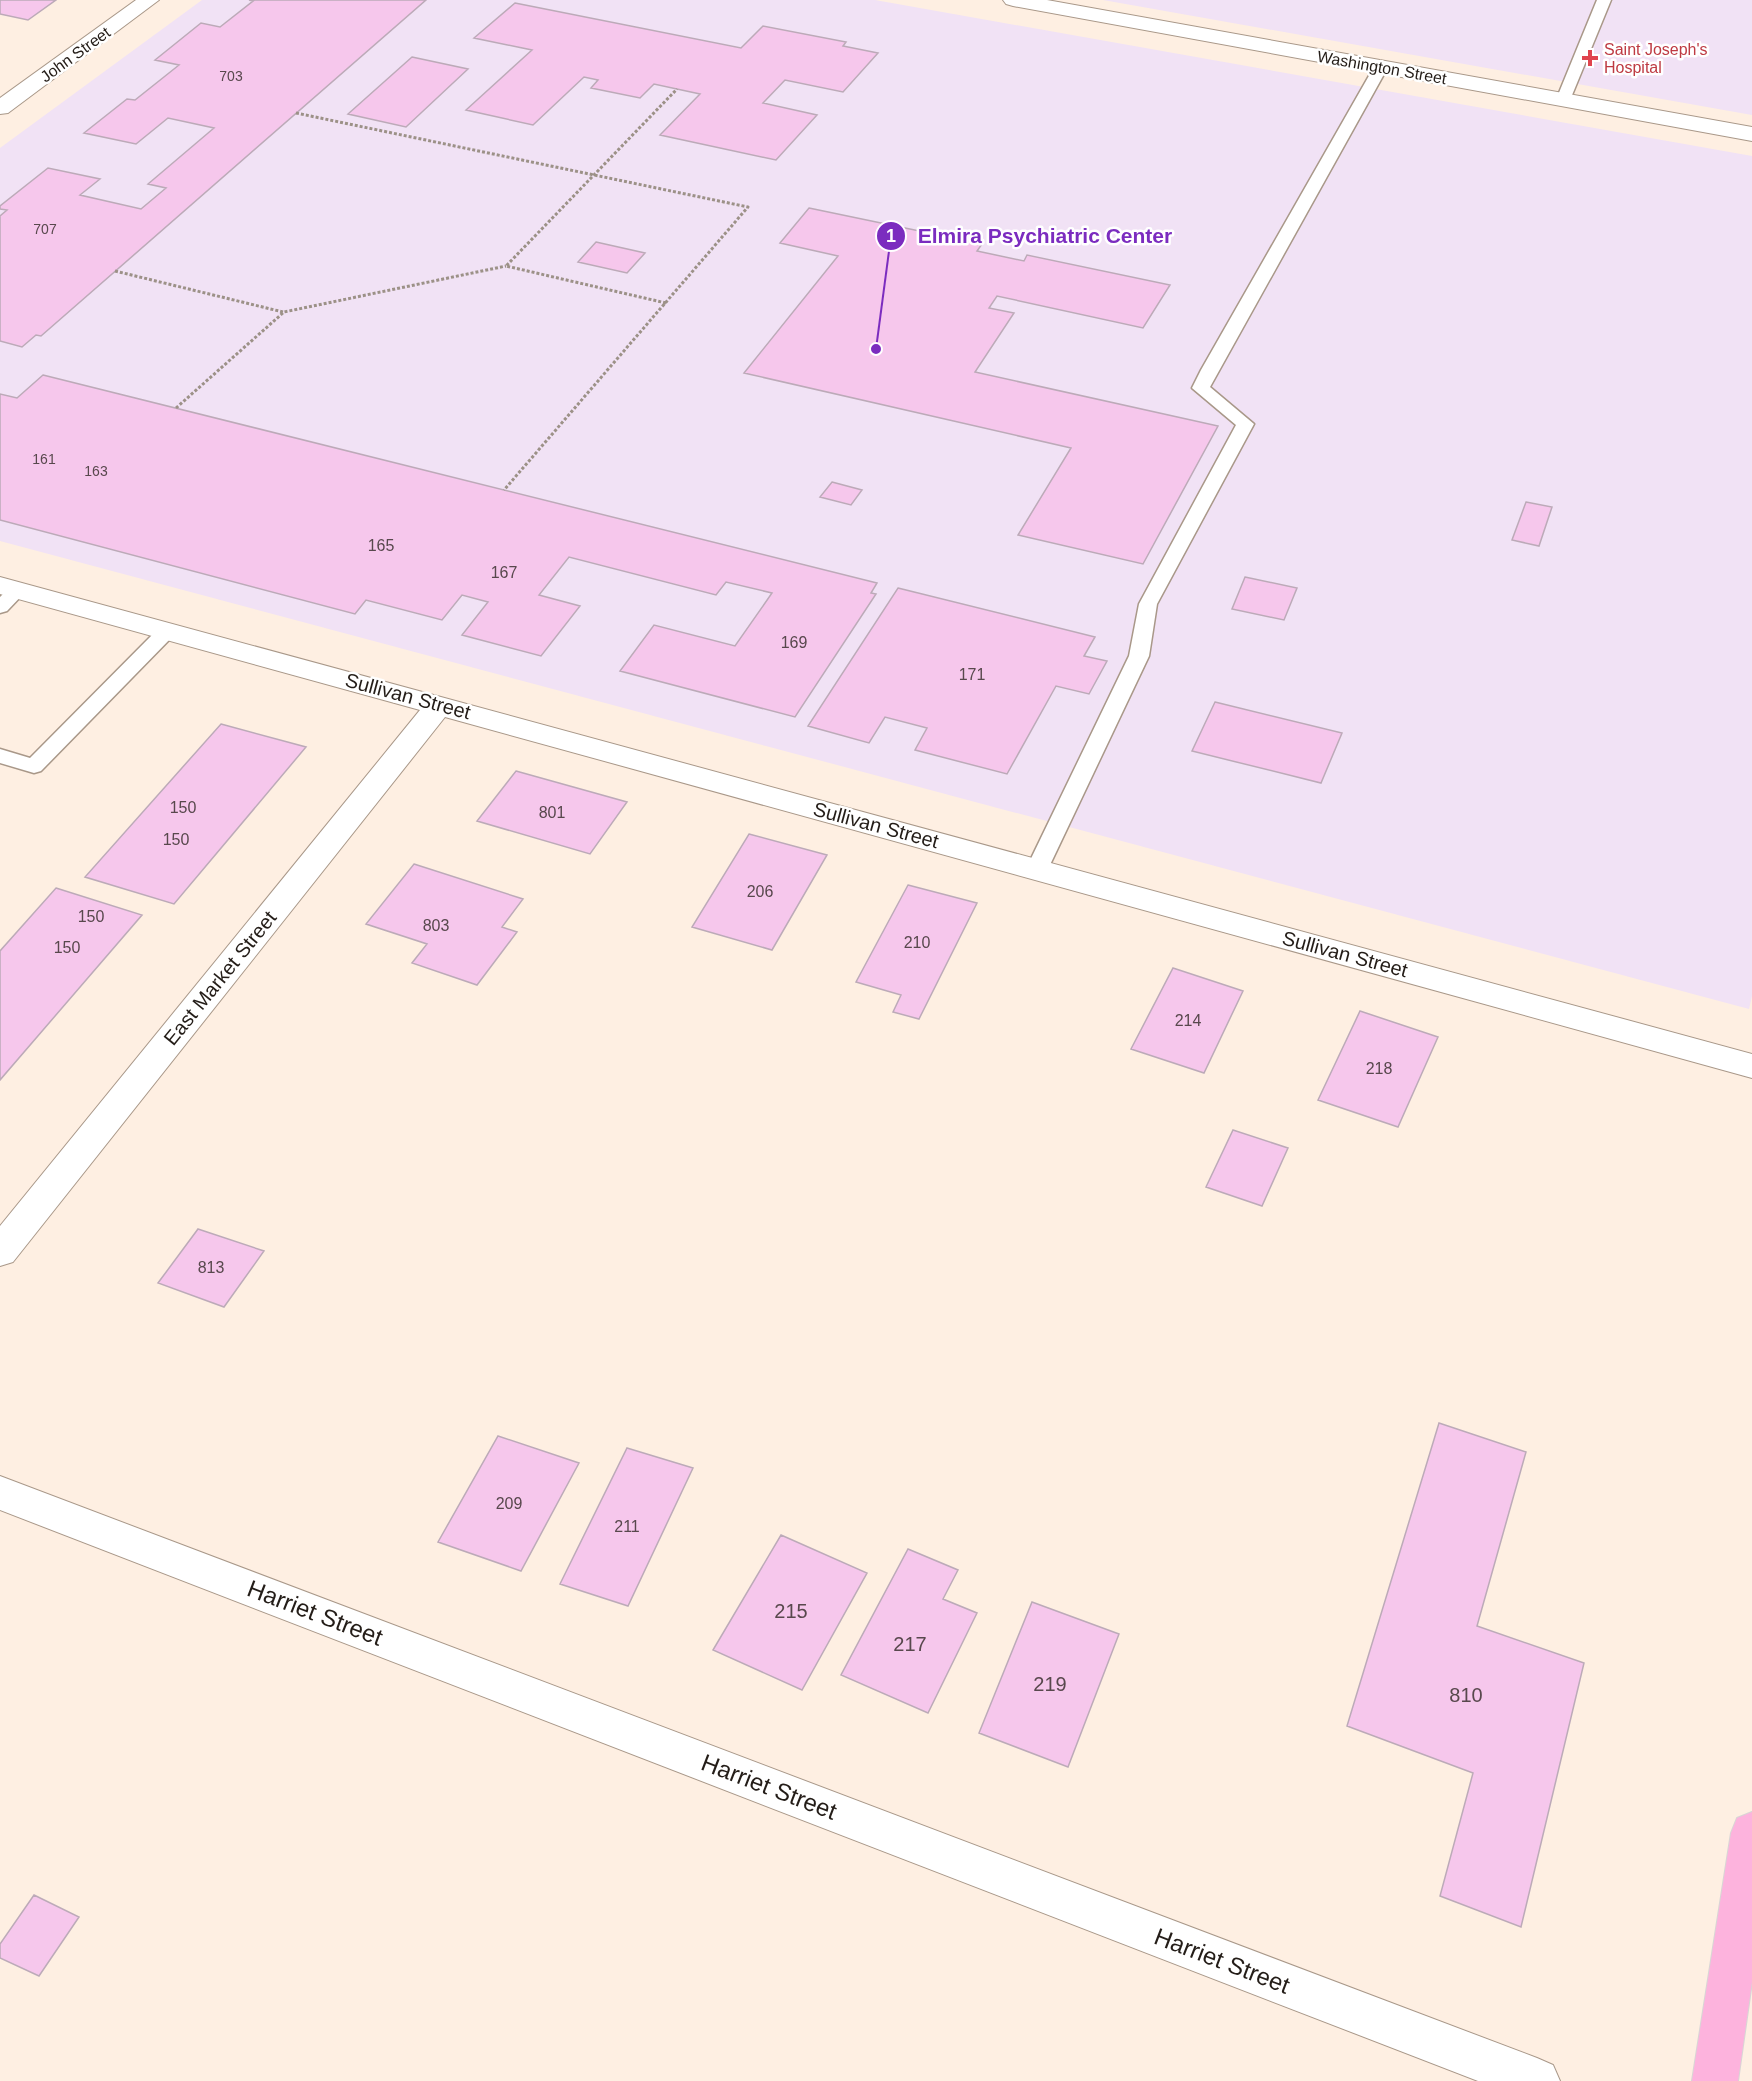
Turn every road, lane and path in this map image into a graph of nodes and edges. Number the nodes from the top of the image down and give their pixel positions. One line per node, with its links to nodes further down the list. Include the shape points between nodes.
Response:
1 (149, 0): 7 (street, John Street)
2 (1013, 0): 4 (street, Washington Street)
3 (1604, 0): 6 (lane)
4 (1381, 67): 6 (street, Washington Street); 21 (lane, via 1201,388 1245,424 1148,604 1139,656)
5 (676, 89): 10 (path)
6 (1563, 100): 9 (street, Washington Street)
7 (0, 108)
8 (296, 113): 10 (path)
9 (1752, 134)
10 (594, 175): 11 (path); 13 (path, via 748,207)
11 (506, 266): 13 (path); 14 (path)
12 (116, 271): 14 (path)
13 (666, 303): 16 (path)
14 (284, 312): 15 (path)
15 (176, 408)
16 (504, 490)
17 (6, 594): 18 (street, Sullivan Street)
18 (167, 631): 19 (street, Sullivan Street); 20 (lane, via 34,766)
19 (440, 704): 21 (street, Sullivan Street); 23 (street, East Market Street)
20 (0, 756)
21 (1037, 869): 22 (street, Sullivan Street)
22 (1752, 1066)
23 (0, 1252)
24 (0, 1493): 26 (street, Harriet Street)
25 (1752, 1833): 27 (main road)
26 (1537, 2081)
27 (1715, 2081)

